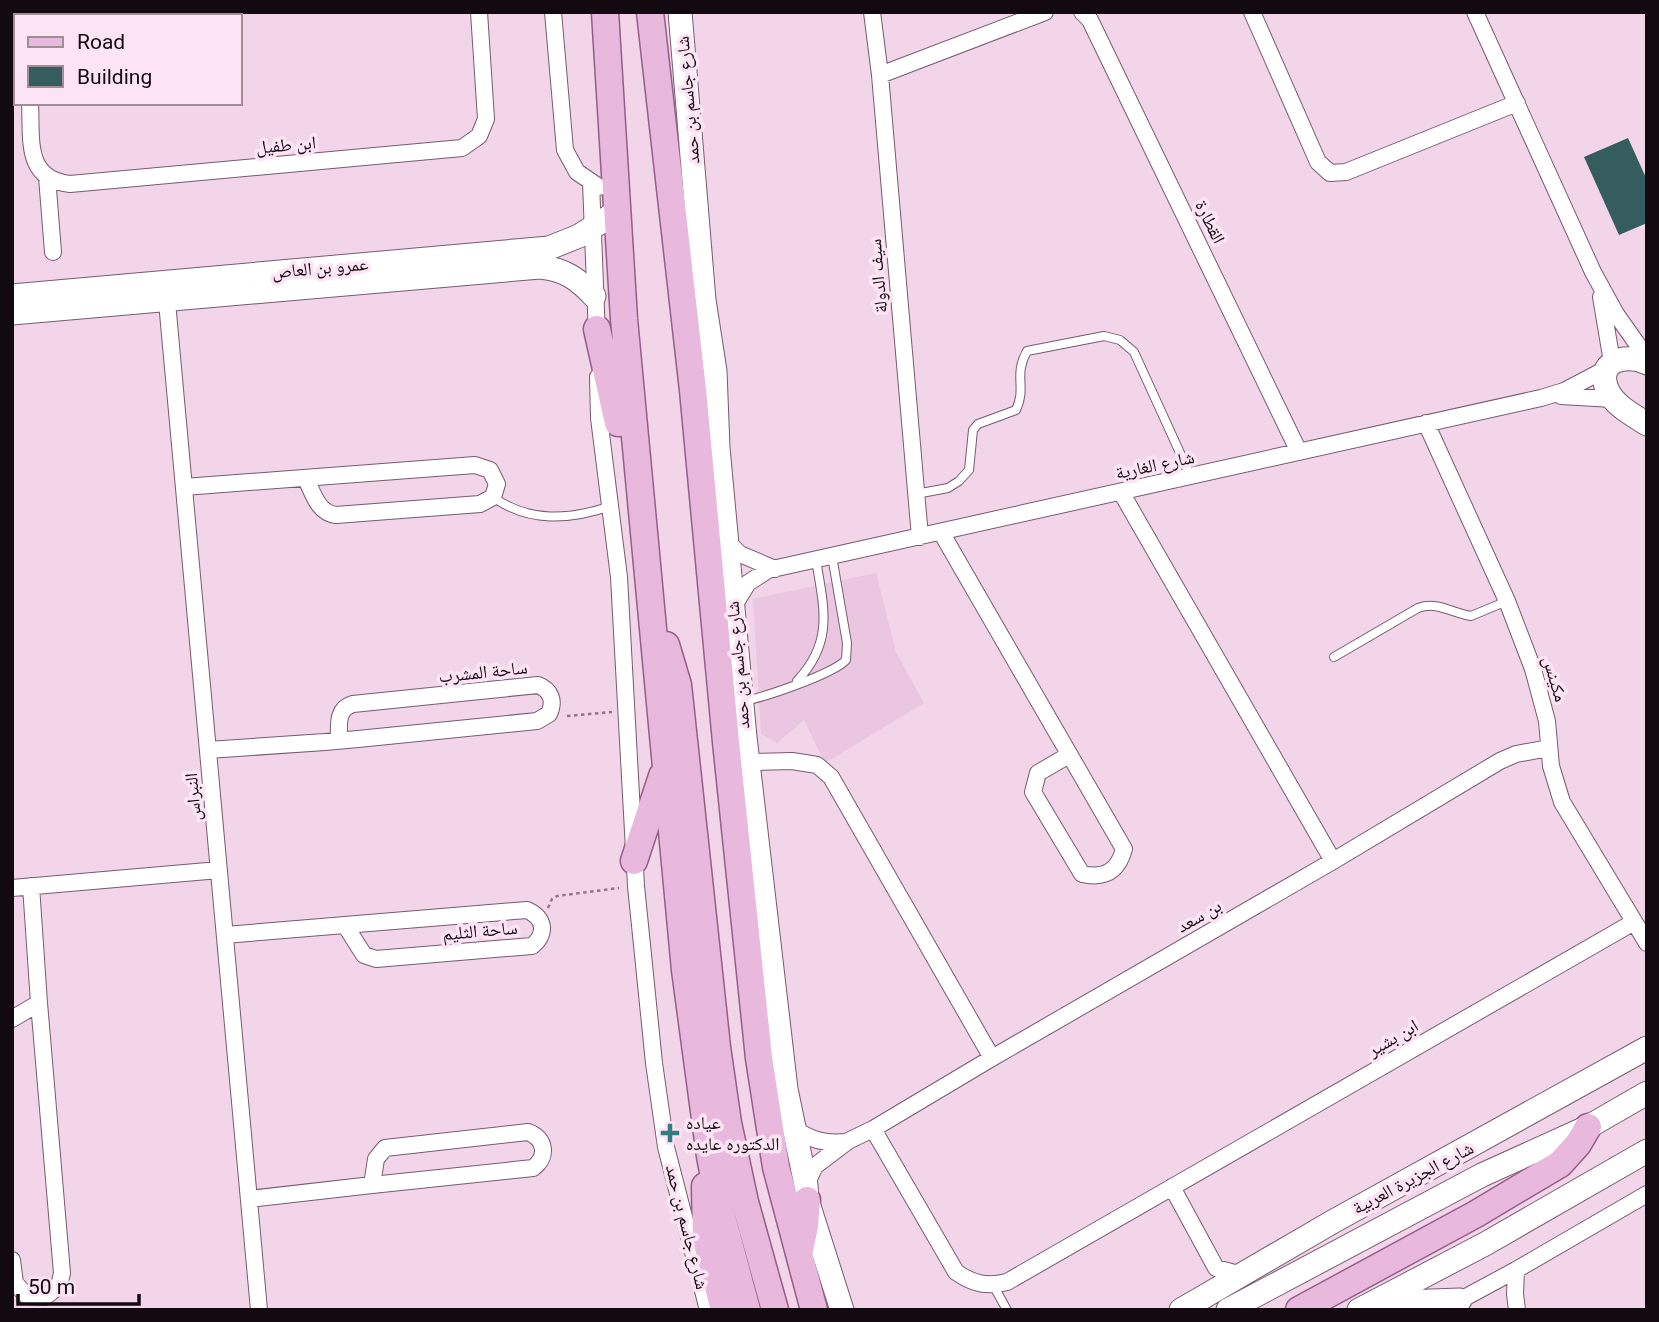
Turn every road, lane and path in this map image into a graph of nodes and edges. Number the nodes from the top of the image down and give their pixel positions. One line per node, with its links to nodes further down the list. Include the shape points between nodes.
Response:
1 (188, 12): 12 (street)
2 (479, 12): 16 (street, ابن طفيل, via 486,118 479,136 462,148 70,184)
3 (553, 12): 17 (street, via 565,150 577,172)
4 (606, 12): 18 (main road, شارع جاسم بن حمد)
5 (650, 12): 30 (main road, شارع جاسم بن حمد)
6 (680, 12): 35 (street, شارع جاسم بن حمد, via 704,300 715,371)
7 (872, 12): 13 (street, سيف الدولة)
8 (1045, 12): 13 (street)
9 (1082, 12): 36 (street, القطارة, via 1090,19)
10 (1252, 12): 14 (street, via 1318,162 1330,173 1346,172)
11 (1475, 12): 14 (street)
12 (168, 14)
13 (880, 75): 42 (street, سيف الدولة)
14 (1517, 103): 22 (street)
15 (30, 105): 16 (street, via 34,159)
16 (47, 177): 20 (street)
17 (591, 182): 18 (street); 19 (street, شارع جاسم بن حمد)
18 (617, 206): 19 (street, عمرو بن العاص); 37 (main road, شارع جاسم بن حمد)
19 (592, 226): 21 (street, عمرو بن العاص, via 558,246); 25 (street, شارع جاسم بن حمد)
20 (53, 252)
21 (473, 264): 23 (street, عمرو بن العاص); 25 (street, عمرو بن العاص, via 559,269)
22 (1593, 272): 28 (street); 29 (street, via 1605,316)
23 (166, 290): 24 (street, عمرو بن العاص); 26 (street, عمرو بن العاص); 40 (street, النبراس)
24 (12, 296)
25 (594, 296): 27 (street, شارع جاسم بن حمد)
26 (12, 313)
27 (597, 329): 37 (main road, via 621,436); 44 (street, شارع جاسم بن حمد, via 599,418)
28 (1647, 361): 29 (street, via 1623,358)
29 (1609, 366): 31 (street, شارع الغارية, via 1575,386); 32 (street, via 1605,384)
30 (693, 390): 35 (main road); 58 (main road, شارع جاسم بن حمد)
31 (1541, 398): 32 (street, شارع الغارية); 33 (street, شارع الغارية)
32 (1613, 399): 34 (street)
33 (1426, 423): 36 (street, شارع الغارية); 50 (street, مكينس)
34 (1647, 424)
35 (718, 448): 47 (street, شارع جاسم بن حمد)
36 (1299, 452): 38 (street, شارع الغارية)
37 (637, 468): 54 (main road, شارع جاسم بن حمد)
38 (1191, 477): 41 (street, شارع الغارية); 42 (lane, via 1135,352 1120,340 1104,336 1027,351 1019,365 1021,399 1016,410 973,430 969,470 959,481 948,488)
39 (306, 479): 40 (street); 43 (street, via 320,506 336,515 480,504); 43 (street, via 481,466 496,479)
40 (184, 487): 63 (street, النبراس)
41 (1121, 492): 45 (street, شارع الغارية); 67 (street)
42 (916, 494): 46 (street, سيف الدولة)
43 (492, 497): 44 (lane, via 529,515 557,518)
44 (611, 506): 59 (street, شارع جاسم بن حمد)
45 (941, 532): 46 (street, شارع الغارية); 64 (street)
46 (920, 537): 48 (street, شارع الغارية)
47 (727, 542): 49 (street, via 740,554); 51 (street, شارع جاسم بن حمد)
48 (824, 558): 49 (street, شارع الغارية); 52 (lane); 53 (lane)
49 (775, 569): 51 (street, شارع الغارية, via 748,583)
50 (1507, 601): 55 (lane, via 1471,616 1429,604); 62 (street, مكينس, via 1542,694)
51 (733, 607): 56 (street, شارع جاسم بن حمد)
52 (841, 610): 53 (lane); 57 (lane, via 846,660)
53 (825, 612): 57 (lane, via 817,653)
54 (652, 615): 65 (main road, شارع جاسم بن حمد); 108 (main road, via 678,685 728,1123)
55 (1334, 657)
56 (737, 664): 58 (main road)
57 (794, 685): 58 (lane, via 763,697)
58 (732, 699): 66 (street, شارع جاسم بن حمد); 94 (main road, شارع جاسم بن حمد, via 760,1058 776,1167)
59 (625, 710): 60 (path); 69 (street, شارع جاسم بن حمد)
60 (546, 717): 61 (street); 61 (street, ساحة المشرب, via 552,700 538,685 353,704 340,714)
61 (339, 741): 63 (street)
62 (1549, 748): 67 (street, بن سعد, via 1500,761); 73 (street, مكينس, via 1562,802)
63 (208, 750): 68 (street, النبراس)
64 (1069, 755): 64 (street, via 1038,773 1033,792 1082,874 1096,877 1110,873 1121,862 1124,849)
65 (666, 761): 69 (main road); 87 (main road, شارع جاسم بن حمد, via 685,970)
66 (748, 762): 80 (street, via 817,765 831,777); 83 (street, شارع جاسم بن حمد)
67 (1333, 861): 80 (street, بن سعد)
68 (219, 870): 70 (street); 75 (street, النبراس)
69 (635, 874): 72 (path, via 557,896); 105 (street, شارع جاسم بن حمد, via 666,1147)
70 (31, 886): 71 (street); 77 (street)
71 (12, 888)
72 (542, 922): 74 (street, ساحة الثليم, via 522,910); 74 (street, ساحة الثليم, via 541,936 532,946 376,959 360,951)
73 (1634, 922): 76 (street, مكينس); 89 (street, ابن بشير)
74 (345, 925): 75 (street, ساحة الثليم)
75 (225, 935): 92 (street, النبراس)
76 (1647, 943)
77 (39, 1003): 78 (street); 95 (street, via 62,1273 59,1286 45,1297 27,1296 15,1283)
78 (12, 1019)
79 (1647, 1048): 93 (street, شارع الجزيرة العربية)
80 (992, 1058): 84 (street, بن سعد)
81 (1647, 1093): 82 (street, شارع الجزيرة العربية)
82 (1588, 1126): 98 (street, شارع الجزيرة العربية, via 1482,1175); 114 (main road, via 1560,1164)
83 (793, 1128): 85 (street, via 825,1143); 90 (street, شارع جاسم بن حمد)
84 (873, 1129): 85 (street, بن سعد); 99 (street, via 956,1272 967,1280)
85 (848, 1141): 90 (street, بن سعد, via 815,1166)
86 (1647, 1151): 101 (street)
87 (709, 1156): 106 (main road, via 704,1224); 107 (main road, شارع جاسم بن حمد)
88 (372, 1185): 88 (street, via 528,1170 540,1162 543,1147 528,1132 385,1147 376,1158); 92 (street)
89 (1172, 1187): 97 (street, via 1216,1268); 99 (street, ابن بشير, via 1007,1282)
90 (806, 1193): 94 (main road); 110 (street, شارع جاسم بن حمد)
91 (1647, 1194): 96 (street)
92 (249, 1199): 104 (street, النبراس)
93 (1296, 1243): 97 (street, شارع الجزيرة العربية); 98 (street)
94 (799, 1255): 109 (main road, شارع جاسم بن حمد)
95 (12, 1261)
96 (1516, 1270): 100 (street); 103 (street)
97 (1242, 1275): 112 (street, شارع الجزيرة العربية)
98 (1276, 1284): 113 (street, شارع الجزيرة العربية)
99 (993, 1285): 111 (lane)
100 (1485, 1286): 102 (street); 103 (street, via 1503,1293)
101 (1367, 1305): 102 (street)
102 (1451, 1305)
103 (1517, 1308)
104 (259, 1310)
105 (708, 1310)
106 (724, 1310)
107 (747, 1310)
108 (775, 1310)
109 (814, 1310)
110 (842, 1310)
111 (1007, 1310)
112 (1181, 1310)
113 (1228, 1310)
114 (1299, 1310)

